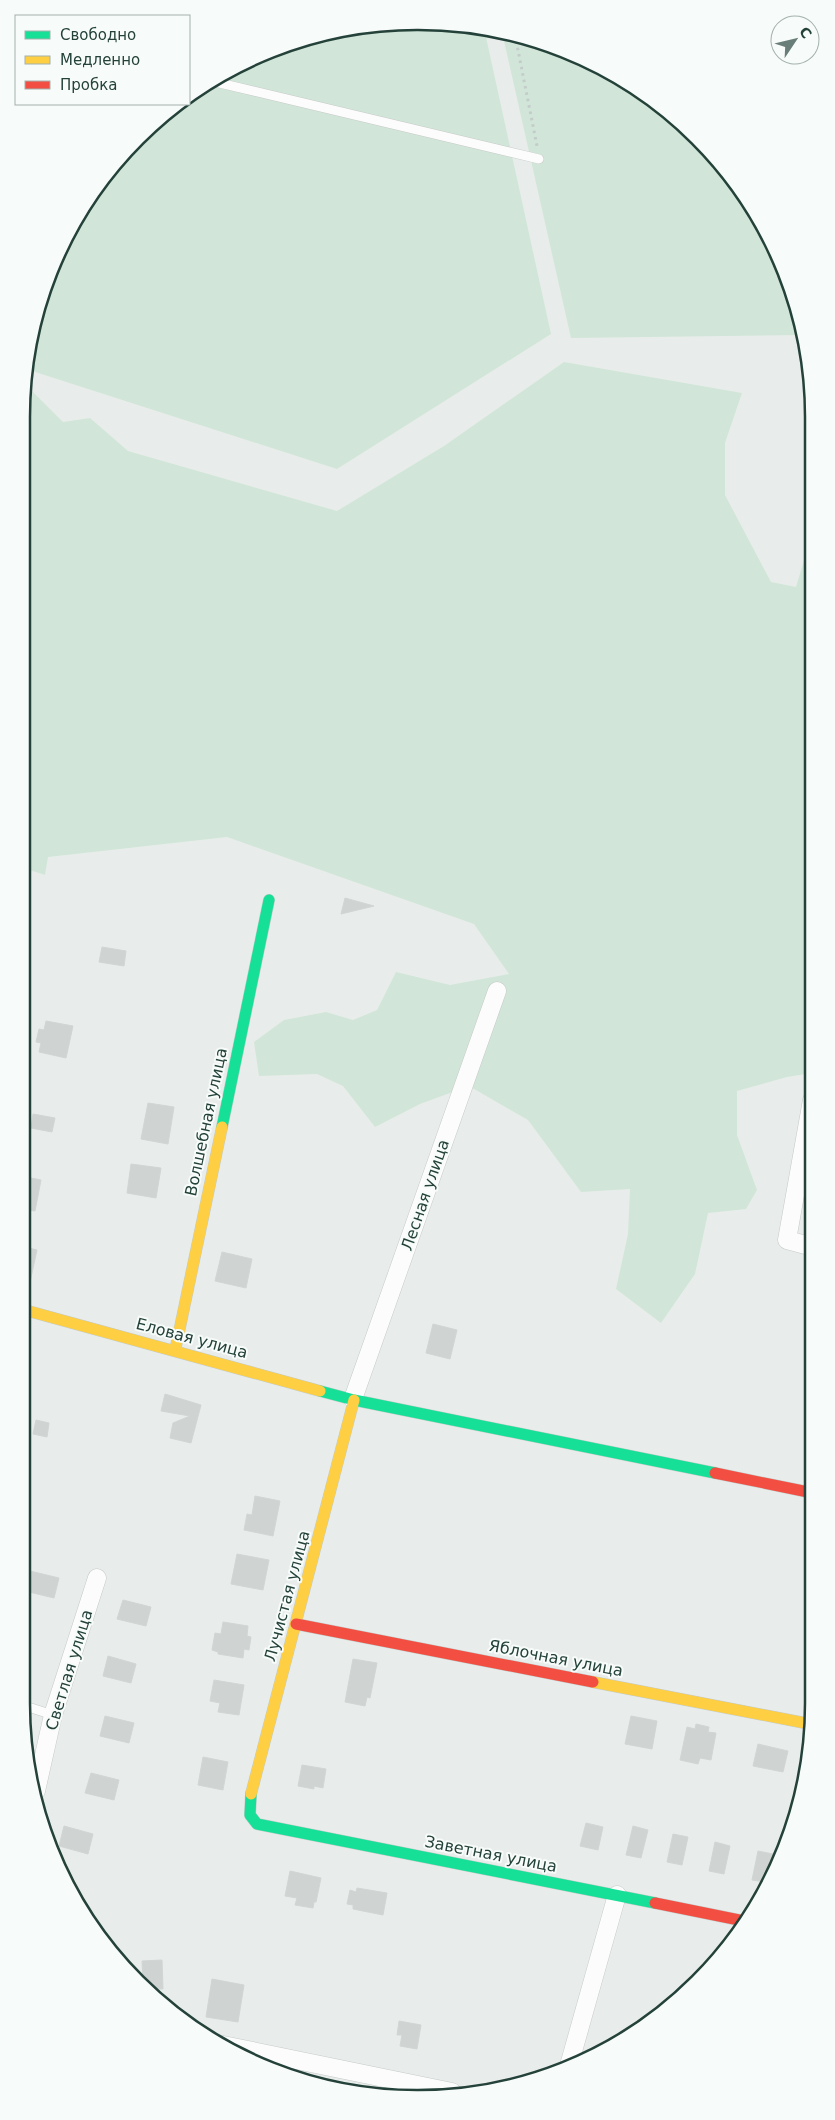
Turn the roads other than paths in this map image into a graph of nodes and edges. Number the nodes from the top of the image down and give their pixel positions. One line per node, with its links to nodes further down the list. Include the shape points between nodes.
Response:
1 (220, 84): 2 (lane)
2 (539, 159)
3 (269, 900): 8 (street, Волшебная улица)
4 (497, 991): 9 (street, Лесная улица)
5 (805, 1139): 6 (street, via 787,1240)
6 (805, 1245)
7 (30, 1311): 8 (street, Еловая улица)
8 (175, 1351): 9 (street, Еловая улица)
9 (354, 1400): 10 (street, Еловая улица); 12 (street, Лучистая улица)
10 (805, 1491)
11 (97, 1578): 14 (street, Светлая улица)
12 (296, 1624): 15 (street, Яблочная улица); 17 (street, Лучистая улица)
13 (30, 1708): 14 (lane)
14 (53, 1715): 16 (street, Светлая улица)
15 (804, 1723)
16 (38, 1782)
17 (250, 1799): 18 (street, Заветная улица, via 250,1814 257,1824)
18 (617, 1896): 19 (street, Заветная улица); 21 (street)
19 (739, 1920)
20 (245, 2050): 22 (street)
21 (571, 2059)
22 (438, 2089)

